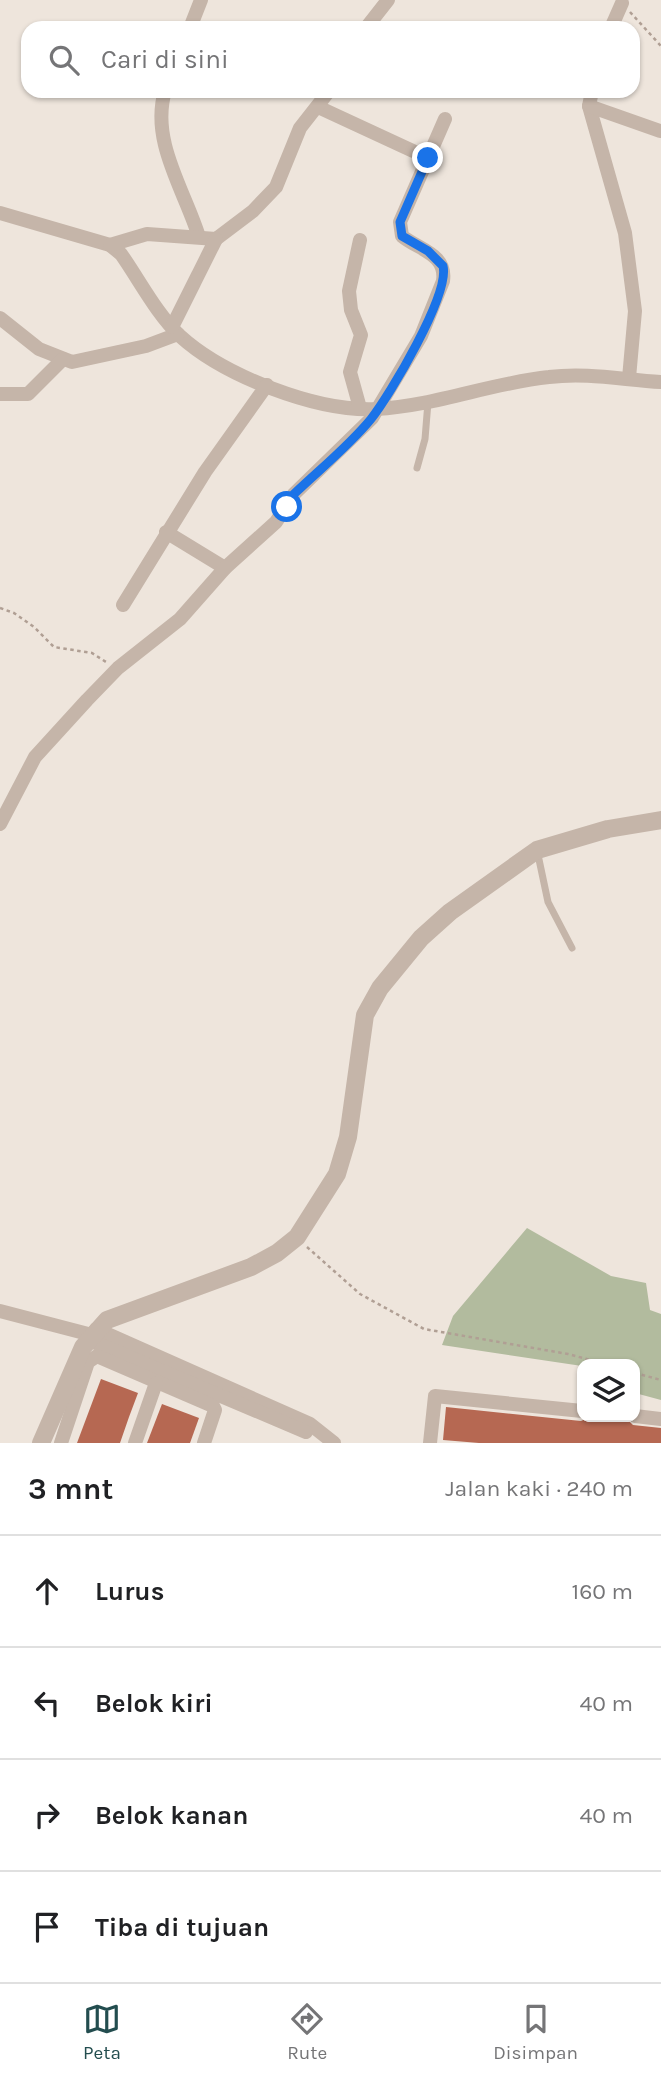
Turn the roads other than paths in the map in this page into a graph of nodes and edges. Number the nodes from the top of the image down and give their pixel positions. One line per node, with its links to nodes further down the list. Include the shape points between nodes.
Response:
1 (201, 0): 4 (street)
2 (388, 0): 5 (street)
3 (622, 4): 6 (street)
4 (194, 21)
5 (372, 21)
6 (614, 21)
7 (164, 98): 16 (street, via 161,131 165,148)
8 (324, 98): 11 (street)
9 (591, 98): 10 (street)
10 (589, 106): 13 (street); 23 (street, via 625,233 635,311)
11 (318, 107): 14 (street); 17 (street, via 294,139 276,187)
12 (445, 119): 29 (street, via 400,222 402,236 440,261 443,281 421,336)
13 (660, 131)
14 (413, 152)
15 (0, 213): 19 (street)
16 (200, 237): 17 (street); 19 (street, via 147,234)
17 (216, 239): 21 (street)
18 (360, 240): 28 (street, via 349,302 361,335 350,372)
19 (110, 245): 21 (street)
20 (0, 318): 22 (street, via 39,349)
21 (175, 330): 22 (street, via 81,362); 25 (street, via 217,364)
22 (63, 359): 26 (street, via 28,394)
23 (629, 378): 24 (street); 27 (street, via 549,377)
24 (661, 382)
25 (267, 385): 28 (street, via 334,406); 31 (street)
26 (0, 394)
27 (428, 402): 29 (street); 30 (lane)
28 (360, 408): 29 (street)
29 (376, 409): 32 (street, via 294,494 276,523)
30 (417, 468)
31 (166, 532): 32 (street); 33 (street)
32 (225, 568): 35 (street, via 180,619 118,668 35,757)
33 (123, 605)
34 (661, 820): 36 (street, via 608,829)
35 (0, 824)
36 (537, 850): 37 (lane, via 548,902); 39 (street, via 450,912 421,938 380,988 365,1015 348,1137 337,1174 297,1237 251,1267 135,1308 107,1320)
37 (572, 948)
38 (0, 1311): 39 (street)
39 (92, 1335): 44 (street, via 310,1424); 45 (street, via 72,1367)
40 (156, 1383): 46 (street, via 97,1356 92,1358); 47 (street); 48 (street, via 214,1407)
41 (577, 1410): 49 (street, via 435,1396)
42 (640, 1417): 43 (street)
43 (661, 1419)
44 (326, 1438)
45 (41, 1443)
46 (61, 1443)
47 (135, 1443)
48 (204, 1443)
49 (430, 1443)

